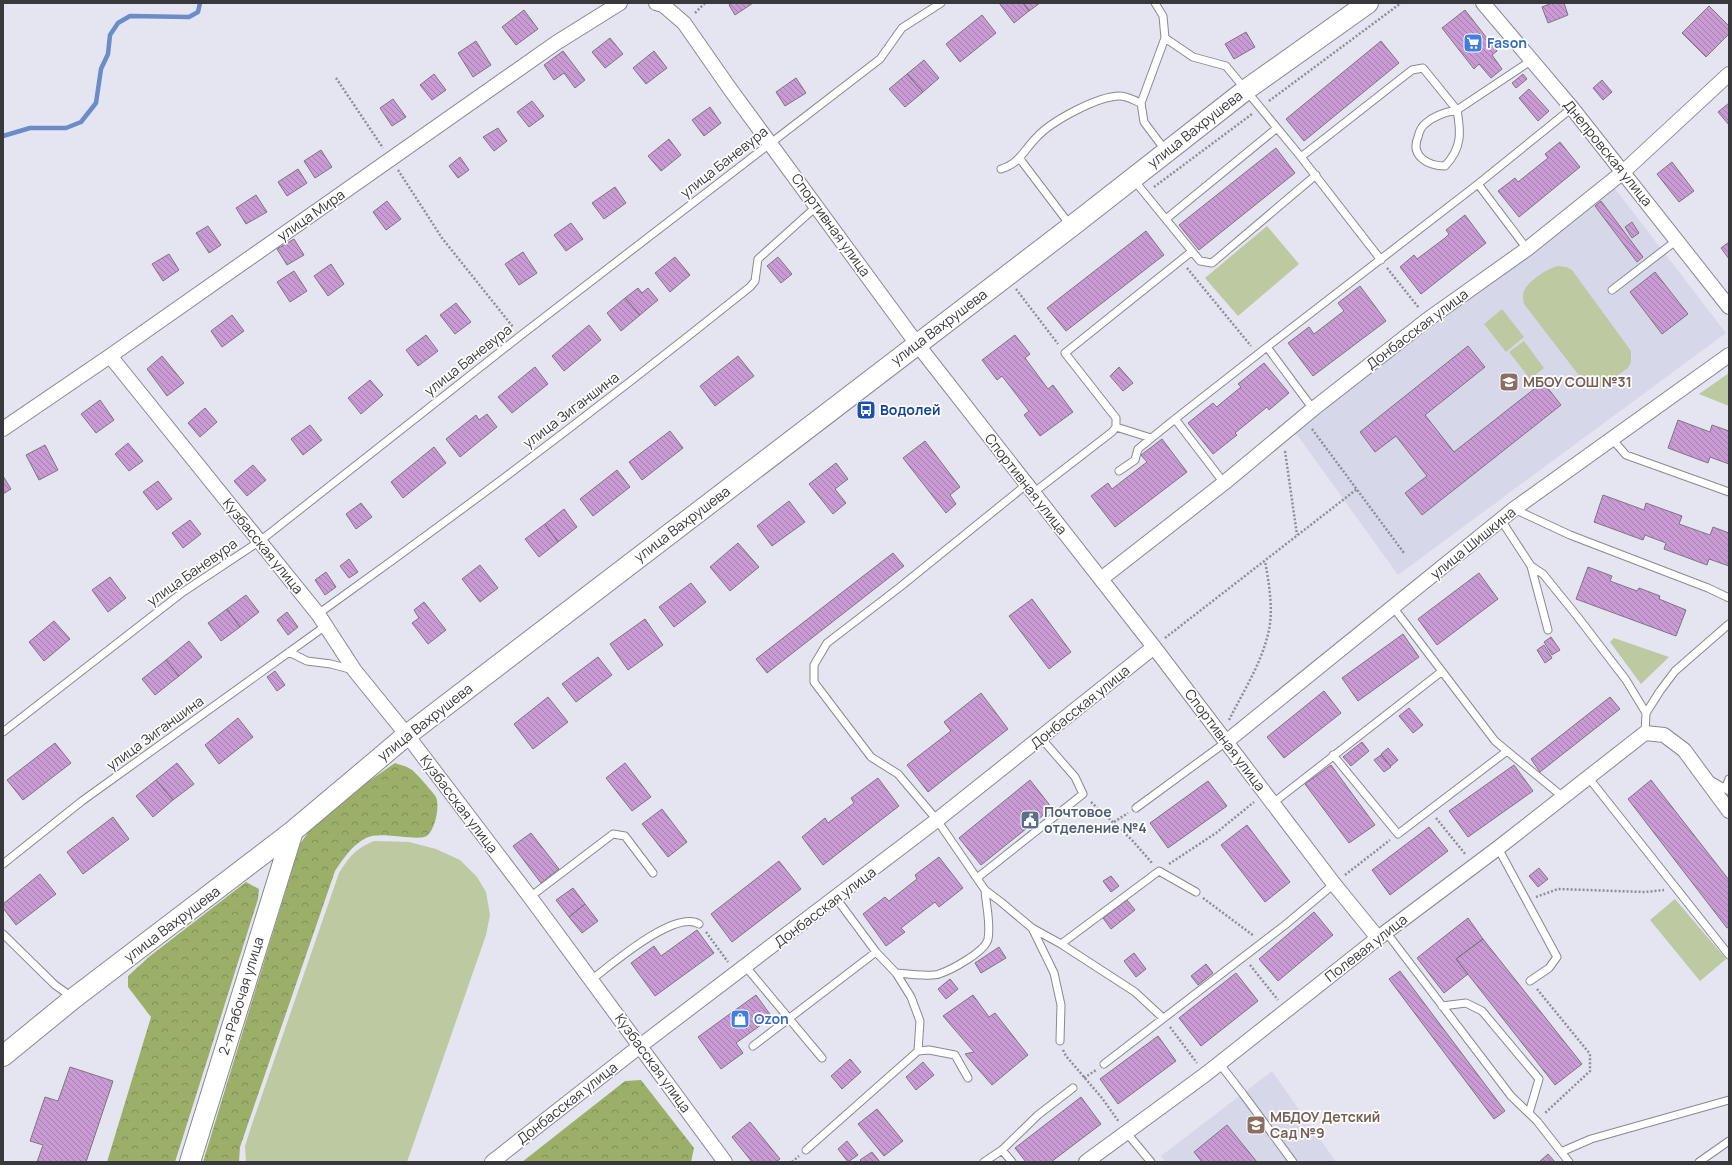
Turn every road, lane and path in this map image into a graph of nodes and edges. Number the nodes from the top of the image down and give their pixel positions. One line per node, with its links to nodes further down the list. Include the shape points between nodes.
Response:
1 (620, 3): 21 (street, улица Мира, via 556,43)
2 (656, 3): 18 (street, Спортивная улица, via 663,5 684,23)
3 (941, 3): 18 (lane, улица Баневура, via 902,28 880,59)
4 (1155, 3): 8 (lane, via 1163,16)
5 (1368, 3): 12 (main road, улица Вахрушева)
6 (1401, 3): 14 (path)
7 (1483, 3): 9 (street, Днепровская улица)
8 (1165, 38): 12 (lane, via 1193,57 1226,66); 13 (lane)
9 (1532, 60): 15 (street, Днепровская улица); 16 (lane)
10 (1729, 74): 24 (street, Донбасская улица)
11 (336, 78): 21 (path)
12 (1247, 89): 14 (lane); 19 (main road, улица Вахрушева)
13 (1141, 103): 19 (lane, via 1144,122); 22 (lane, via 1121,96 1101,100 1073,111 1037,137)
14 (1261, 108): 17 (lane); 28 (path)
15 (1572, 108): 24 (street, Днепровская улица); 27 (lane)
16 (1457, 110): 16 (lane, via 1460,131 1454,157 1445,166 1435,166 1426,162 1418,155 1415,143 1419,133 1426,124 1444,113); 20 (lane, via 1423,68 1412,70)
17 (1277, 128): 20 (lane); 30 (lane)
18 (770, 142): 29 (street, Спортивная улица); 41 (lane, улица Баневура)
19 (1166, 152): 26 (main road, улица Вахрушева)
20 (1301, 157): 25 (lane)
21 (391, 159): 41 (path, via 442,238); 47 (street, улица Мира)
22 (1020, 159): 23 (lane); 31 (lane)
23 (1001, 169)
24 (1623, 172): 32 (street, Днепровская улица); 33 (street, Донбасская улица)
25 (1316, 175): 34 (lane, via 1212,262 1200,262); 36 (lane)
26 (1132, 178): 28 (lane); 31 (main road, улица Вахрушева)
27 (1478, 184): 33 (lane); 36 (lane)
28 (1145, 194): 30 (lane)
29 (817, 206): 42 (street, Спортивная улица); 70 (lane, улица Зиганшина, via 758,259 755,281 750,287)
30 (1166, 219): 34 (lane)
31 (1072, 226): 37 (main road, улица Вахрушева)
32 (1677, 240): 38 (lane); 39 (street, Днепровская улица)
33 (1527, 249): 40 (street, Донбасская улица)
34 (1191, 252): 35 (lane)
35 (1181, 260): 44 (lane); 45 (path)
36 (1381, 260): 40 (path); 43 (lane)
37 (1014, 286): 42 (main road, улица Вахрушева); 44 (path)
38 (1612, 290)
39 (1729, 307)
40 (1428, 320): 48 (street, Донбасская улица)
41 (520, 336): 63 (lane, улица Баневура)
42 (917, 344): 57 (street, Спортивная улица); 80 (main road, улица Вахрушева)
43 (1267, 347): 45 (lane); 48 (lane)
44 (1065, 353): 50 (lane, via 1116,418)
45 (1257, 354): 49 (lane)
46 (1729, 355): 54 (street, улица Шишкина)
47 (110, 356): 51 (street, улица Мира); 63 (street, Кузбасская улица)
48 (1308, 413): 52 (street, Донбасская улица); 58 (path)
49 (1175, 419): 53 (lane); 56 (lane)
50 (1116, 427): 53 (lane); 57 (lane)
51 (3, 429)
52 (1284, 433): 56 (street, Донбасская улица); 62 (path, via 1286,465)
53 (1151, 438): 55 (lane, via 1138,449 1135,460)
54 (1612, 439): 59 (lane, via 1626,455); 60 (street, улица Шишкина)
55 (1119, 471)
56 (1224, 483): 67 (street, Донбасская улица)
57 (1030, 489): 67 (street, Спортивная улица); 95 (lane, via 827,643 814,665 814,682 870,757 898,774)
58 (1357, 489): 62 (path); 64 (path)
59 (1729, 492)
60 (1514, 509): 61 (street, улица Шишкина); 68 (lane, via 1570,535)
61 (1501, 520): 66 (lane); 69 (street, улица Шишкина)
62 (1297, 535): 65 (path)
63 (260, 541): 70 (street, Кузбасская улица); 78 (lane, улица Баневура, via 184,592)
64 (1404, 553)
65 (1265, 561): 73 (path); 82 (path, via 1270,594 1269,633)
66 (1531, 566): 72 (lane); 77 (lane, via 1542,574 1576,616 1626,680)
67 (1101, 579): 73 (street, Спортивная улица)
68 (1729, 598)
69 (1393, 607): 76 (lane); 82 (street, улица Шишкина)
70 (321, 621): 74 (lane, улица Зиганшина); 75 (street, Кузбасская улица)
71 (1729, 624): 77 (lane, via 1675,671)
72 (1548, 630)
73 (1154, 647): 81 (street, Донбасская улица); 82 (street, Спортивная улица)
74 (289, 652): 75 (lane, via 307,661); 100 (lane, улица Зиганшина, via 82,801)
75 (356, 671): 80 (street, Кузбасская улица)
76 (1441, 672): 83 (lane, via 1495,741); 84 (lane)
77 (1646, 713): 79 (lane)
78 (3, 732)
79 (1645, 733): 85 (street, Полевая улица); 86 (street, via 1664,735 1684,750)
80 (407, 735): 97 (main road, улица Вахрушева); 109 (street, Кузбасская улица)
81 (1041, 738): 89 (lane, via 1075,777); 95 (street, Донбасская улица)
82 (1224, 738): 91 (street, Спортивная улица); 92 (lane)
83 (1507, 751): 90 (lane); 93 (lane)
84 (1333, 755): 91 (lane); 98 (lane)
85 (1588, 776): 90 (street, Полевая улица); 106 (lane)
86 (1703, 776): 88 (lane); 94 (street)
87 (1729, 779): 88 (lane)
88 (1727, 790)
89 (1083, 794): 96 (path); 104 (lane)
90 (1562, 797): 99 (street, Полевая улица)
91 (1269, 798): 102 (path); 105 (street, Спортивная улица)
92 (1136, 808): 96 (path)
93 (1430, 810): 98 (lane); 101 (path)
94 (1729, 811)
95 (937, 820): 104 (lane); 110 (street, Донбасская улица)
96 (1114, 822): 102 (path)
97 (293, 831): 125 (main road, улица Вахрушева); 150 (main road, 2-я Рабочая улица)
98 (1398, 834): 105 (path)
99 (1498, 848): 101 (street, Полевая улица); 111 (lane)
100 (3, 864)
101 (1475, 866): 115 (street, Полевая улица)
102 (1159, 871): 108 (lane); 117 (lane)
103 (653, 873): 109 (lane, via 625,836 613,834)
104 (977, 878): 107 (lane)
105 (1334, 884): 115 (street, Спортивная улица); 116 (lane)
106 (1676, 889): 111 (path, via 1645,892 1558,889); 119 (lane)
107 (985, 890): 113 (lane); 122 (lane, via 988,940 984,946 969,959 938,974)
108 (1196, 892): 116 (path)
109 (530, 898): 123 (street, Кузбасская улица)
110 (836, 898): 118 (lane); 121 (street, Донбасская улица)
111 (1526, 900): 124 (lane, via 1557,957 1549,968)
112 (699, 924): 121 (path); 123 (lane, via 694,921 682,922 650,935)
113 (1032, 928): 117 (lane); 130 (lane, via 1054,973 1060,1005)
114 (3, 934): 125 (lane, via 55,985)
115 (1382, 935): 126 (lane); 127 (street, Полевая улица)
116 (1262, 942): 120 (lane)
117 (1061, 944): 128 (lane, via 1135,992)
118 (876, 952): 122 (lane); 129 (lane)
119 (1729, 955)
120 (1244, 956): 127 (path); 128 (lane)
121 (741, 970): 129 (lane); 131 (street, Донбасская улица)
122 (896, 973): 133 (lane, via 911,997 920,1021)
123 (591, 980): 131 (street, Кузбасская улица)
124 (1530, 981): 144 (path, via 1590,1054 1590,1071)
125 (74, 998): 134 (main road, улица Вахрушева)
126 (1442, 1006): 143 (lane, via 1511,1096); 143 (lane, via 1466,1003 1482,1011 1539,1079)
127 (1286, 1011): 137 (street, Полевая улица)
128 (1163, 1018): 136 (lane); 138 (path)
129 (789, 1019): 132 (lane); 135 (lane)
130 (1060, 1041): 140 (path, via 1066,1056)
131 (640, 1046): 151 (street, Донбасская улица); 152 (street, Кузбасская улица)
132 (753, 1046)
133 (918, 1051): 139 (lane, via 929,1050 956,1055); 147 (lane)
134 (3, 1056)
135 (822, 1058)
136 (1104, 1064): 140 (path)
137 (1219, 1064): 138 (street, Полевая улица); 157 (lane)
138 (1206, 1074): 145 (street, Полевая улица)
139 (968, 1078)
140 (1084, 1078): 141 (path); 145 (path)
141 (1073, 1088): 148 (lane, via 1038,1115)
142 (1729, 1100): 149 (lane, via 1591,1138)
143 (1529, 1113): 144 (lane)
144 (1537, 1121): 149 (lane)
145 (1126, 1132): 155 (street, Полевая улица); 156 (lane)
146 (1729, 1141): 159 (lane)
147 (806, 1150)
148 (1002, 1150): 153 (lane); 154 (lane)
149 (1561, 1152): 158 (lane)
150 (190, 1162)
151 (492, 1162)
152 (725, 1162)
153 (984, 1162)
154 (1012, 1162)
155 (1086, 1162)
156 (1151, 1162)
157 (1293, 1162)
158 (1569, 1162)
159 (1699, 1162)

